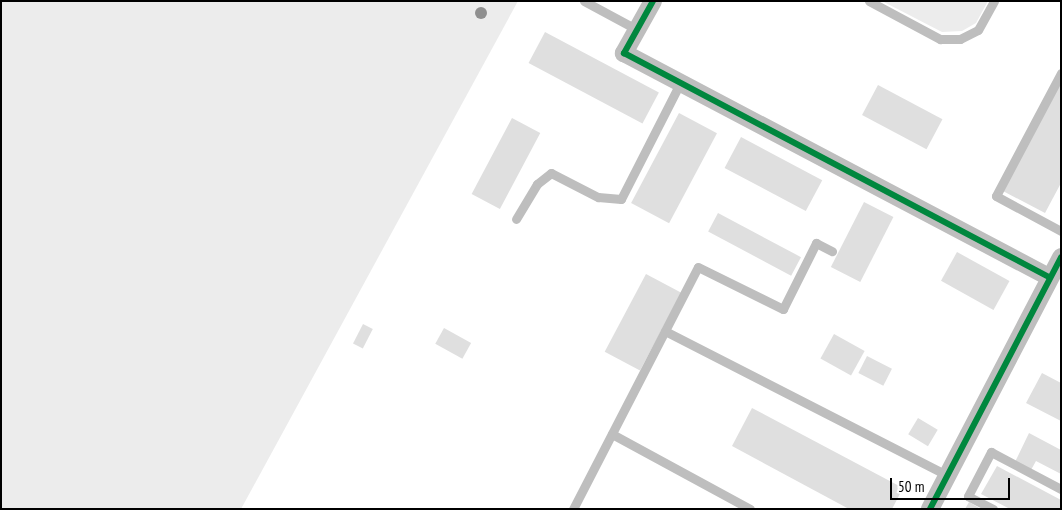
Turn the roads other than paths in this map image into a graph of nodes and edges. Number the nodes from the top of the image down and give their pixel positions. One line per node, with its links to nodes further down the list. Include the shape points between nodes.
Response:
1 (584, 1): 5 (lane)
2 (653, 1): 5 (street)
3 (869, 1): 4 (lane, via 940,39 960,39 978,30)
4 (994, 1)
5 (636, 29): 7 (street, via 624,53)
6 (1061, 73): 9 (lane, via 996,196)
7 (680, 83): 8 (lane, via 621,199 598,196 551,173 537,184); 12 (street)
8 (516, 219)
9 (1061, 231)
10 (832, 251): 13 (lane, via 816,242 783,309 698,267)
11 (1061, 257): 12 (street)
12 (1048, 277): 15 (street)
13 (665, 331): 14 (lane); 15 (lane)
14 (612, 434): 17 (lane); 18 (lane)
15 (948, 476): 19 (street)
16 (1061, 489): 20 (lane, via 991,452 968,496)
17 (573, 509)
18 (750, 509)
19 (930, 509)
20 (993, 509)

